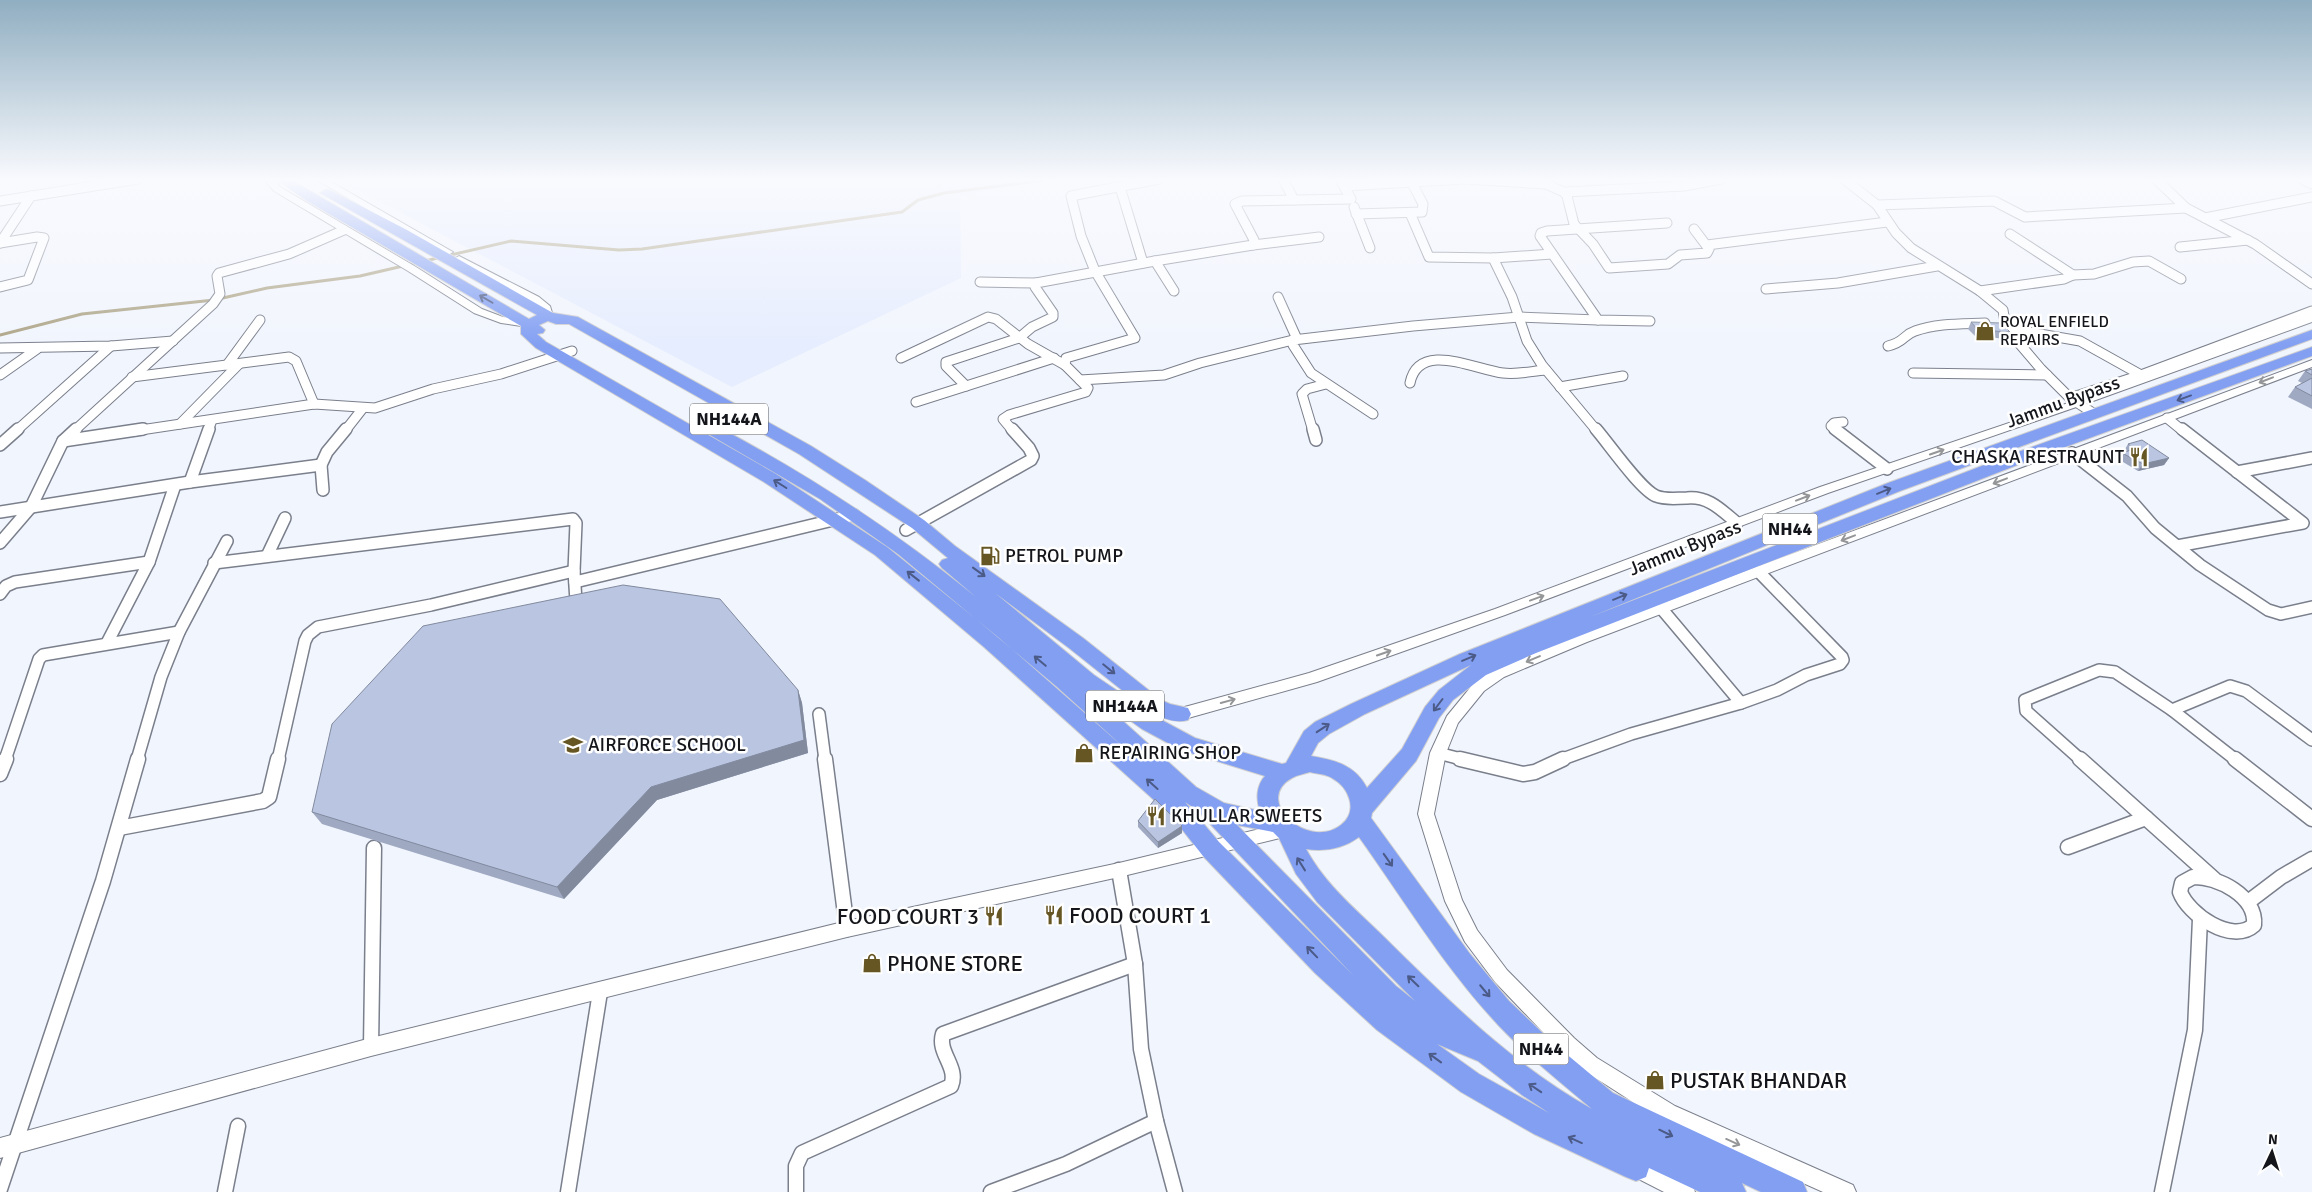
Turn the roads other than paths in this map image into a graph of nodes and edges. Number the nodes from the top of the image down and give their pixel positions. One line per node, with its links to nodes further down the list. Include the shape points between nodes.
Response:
1 (333, 235): 55 (street, via 280,257 224,270 217,276 220,294 213,304)
2 (353, 235): 30 (street)
3 (368, 235): 30 (highway)
4 (408, 235): 26 (highway)
5 (414, 235): 26 (street)
6 (1081, 235): 32 (street)
7 (1134, 235): 29 (street)
8 (1251, 235): 21 (street)
9 (1364, 235): 24 (street)
10 (1419, 235): 27 (street, via 1429,257)
11 (1541, 235): 25 (street)
12 (1584, 235): 22 (street, via 1607,266 1614,268 1668,264 1680,255 1707,253)
13 (1699, 235): 22 (street)
14 (1789, 235): 22 (street)
15 (1897, 235): 31 (street)
16 (2011, 235): 33 (street)
17 (2237, 235): 19 (street)
18 (1319, 237): 21 (street)
19 (2248, 240): 23 (street); 37 (street)
20 (0, 243): 38 (street, via 44,238 28,280)
21 (1253, 245): 28 (street)
22 (1707, 245)
23 (2180, 247)
24 (1370, 248)
25 (1552, 254): 27 (street); 48 (street)
26 (450, 256): 44 (highway)
27 (1493, 258): 45 (street)
28 (1155, 262): 29 (street); 40 (street)
29 (1143, 263): 32 (street)
30 (413, 264): 50 (highway, one-way to 30)
31 (1937, 266): 39 (street, via 1838,283); 41 (street)
32 (1095, 271): 36 (street); 67 (street, via 1136,338 1070,356 1064,361)
33 (2073, 275): 34 (street, via 2094,274 2143,261 2155,263); 41 (street)
34 (2181, 279)
35 (980, 282): 36 (street)
36 (1036, 282): 53 (street, via 1035,288 1053,313 1053,318 1032,327)
37 (2312, 284)
38 (0, 287)
39 (1766, 289)
40 (1174, 291)
41 (1980, 291): 51 (street, via 2003,310)
42 (1278, 297): 54 (street)
43 (2312, 311): 58 (street)
44 (548, 316): 50 (highway); 109 (highway, via 579,323 805,450)
45 (1519, 317): 48 (street); 54 (street); 69 (street, via 1528,341)
46 (2312, 318): 58 (street)
47 (260, 320): 68 (street)
48 (1598, 320): 49 (street)
49 (1650, 321)
50 (528, 324): 62 (highway, via 528,334 532,339)
51 (2005, 326): 57 (street, via 1957,322 1935,325 1912,332 1901,343); 72 (street); 73 (street, via 2080,341)
52 (2312, 334): 85 (highway, Jammu Bypass / NH44)
53 (1020, 338): 63 (street, via 988,317); 64 (street); 79 (street, via 946,362 946,366)
54 (1295, 339): 76 (street, via 1164,375); 78 (street, via 1293,345 1307,368)
55 (173, 341): 56 (street); 75 (street)
56 (111, 346): 60 (street); 93 (street)
57 (1888, 346)
58 (2221, 347): 73 (street); 81 (street)
59 (0, 348): 60 (street)
60 (37, 348): 71 (street)
61 (2312, 351): 136 (highway, Jammu Bypass / NH44, one-way to 136, via 2024,456 1479,670 1446,695 1409,755)
62 (565, 354): 84 (street, via 501,374 433,389 383,406); 104 (highway, NH144A, via 756,453); 106 (highway, one-way to 62)
63 (901, 358)
64 (1054, 358): 67 (street); 79 (street)
65 (2312, 363): 87 (street, one-way to 87)
66 (239, 364): 68 (street); 83 (street, via 293,358); 90 (street)
67 (1065, 365): 76 (street)
68 (227, 366): 75 (street)
69 (1546, 370): 77 (street, via 1504,373 1457,361 1433,362 1418,366); 80 (street)
70 (1914, 373): 72 (street)
71 (0, 375)
72 (2047, 375): 81 (street)
73 (2140, 375): 81 (street)
74 (1623, 376): 80 (street)
75 (132, 377): 92 (street)
76 (1080, 380): 109 (street, via 1088,388 1086,392 1004,417 1005,423 1032,452 1031,460)
77 (1410, 383)
78 (1326, 384): 86 (street); 91 (street, via 1302,394)
79 (966, 386): 82 (street)
80 (1560, 387): 107 (street, via 1650,492 1660,499 1705,500)
81 (2074, 400): 85 (street); 97 (street, one-way to 81)
82 (916, 402)
83 (314, 404): 84 (street); 88 (street)
84 (363, 408): 96 (street, via 327,452)
85 (2093, 413): 133 (highway, Jammu Bypass / NH44, one-way to 85, via 1311,737 1322,728 1467,659 1894,487)
86 (1373, 414)
87 (2166, 418): 94 (street); 98 (street)
88 (212, 420): 90 (street); 99 (street)
89 (1843, 422): 97 (street, via 1831,426)
90 (180, 424): 92 (street)
91 (1316, 440)
92 (63, 442): 102 (street)
93 (0, 446)
94 (2072, 453): 113 (street, via 2128,496 2155,528); 118 (street, one-way to 118)
95 (2312, 458): 98 (street)
96 (321, 465): 99 (street); 101 (street)
97 (1887, 469): 107 (street, one-way to 97)
98 (2237, 472): 108 (street)
99 (190, 482): 100 (street)
100 (175, 485): 102 (street); 115 (street)
101 (323, 490)
102 (31, 507): 103 (street); 112 (street)
103 (0, 512)
104 (854, 514): 106 (street); 110 (highway, NH144A)
105 (285, 518): 114 (street)
106 (835, 519): 110 (highway); 119 (street)
107 (1737, 523): 130 (street, one-way to 107, via 1312,678)
108 (2308, 526): 113 (street)
109 (912, 527): 117 (highway, NH144A); 124 (highway, one-way to 124, via 949,550)
110 (868, 534): 117 (highway, NH144A); 124 (highway, one-way to 110, via 918,580)
111 (226, 541): 116 (street)
112 (0, 543)
113 (2177, 546): 122 (street, via 2268,610 2281,614)
114 (267, 556): 116 (street); 119 (street, via 573,519 576,522)
115 (149, 562): 120 (street, via 15,582); 126 (street)
116 (214, 563): 125 (street)
117 (935, 563): 124 (highway, NH144A)
118 (1760, 572): 123 (street); 127 (street, via 1843,660 1840,664 1806,674 1777,690)
119 (574, 577): 121 (street); 139 (street, via 318,627 306,641 268,797 263,801)
120 (0, 594)
121 (576, 601)
122 (2312, 607)
123 (1661, 608): 127 (street); 132 (street, one-way to 132, via 1499,673 1479,687 1452,720)
124 (997, 615): 130 (highway, one-way to 130, via 1076,643 1154,705); 133 (highway, NH144A, via 1154,727 1188,744); 135 (highway, NH144A, one-way to 124, via 1183,790); 144 (highway, one-way to 124)
125 (179, 632): 126 (street); 139 (street, via 162,676)
126 (107, 643): 134 (street, via 38,658)
127 (1741, 703): 132 (street, via 1631,734 1523,774)
128 (2172, 710): 131 (street, via 2230,686 2238,687); 137 (street, via 2124,676 2105,669 2025,700 2026,711); 138 (street)
129 (819, 714): 150 (street)
130 (1182, 714)
131 (2312, 740)
132 (1438, 752): 156 (street, via 1426,814 1454,901 1471,936 1501,976 1567,1044 1590,1064)
133 (1288, 770): 136 (highway, NH44, via 1310,764 1341,772 1361,794); 140 (highway, NH44, via 1269,788 1266,799 1268,810)
134 (0, 774)
135 (1202, 802): 140 (highway, NH144A, via 1221,811); 141 (highway)
136 (1362, 814): 140 (highway, NH44, via 1352,831 1338,839 1305,840); 155 (highway, NH44, one-way to 155, via 1461,962 1500,1009 1543,1051)
137 (2146, 818): 142 (street); 147 (street)
138 (2312, 819)
139 (119, 828): 160 (street)
140 (1283, 829): 141 (street); 154 (highway, NH44, one-way to 140, via 1331,902 1301,866)
141 (1239, 841): 144 (street); 154 (highway, via 1387,994 1428,1027)
142 (2068, 847)
143 (374, 848): 153 (street)
144 (1211, 849): 146 (street); 162 (highway, one-way to 144, via 1544,1125 1470,1083 1386,1022 1324,965)
145 (2312, 859): 148 (street)
146 (1119, 870): 150 (street); 151 (street)
147 (2214, 879): 148 (street); 149 (street, via 2193,877 2180,885 2184,901)
148 (2248, 902): 149 (street, via 2255,920 2246,931 2224,930)
149 (2200, 919): 173 (street, via 2195,1030)
150 (847, 929): 152 (street)
151 (1135, 964): 157 (street, via 1141,1049); 166 (street, via 943,1034 940,1039 953,1075 951,1086 802,1153 796,1166)
152 (600, 992): 153 (street); 165 (street)
153 (371, 1047): 160 (street)
154 (1495, 1058): 158 (highway, NH44, one-way to 154)
155 (1604, 1102): 156 (street); 171 (highway, NH44, one-way to 171)
156 (1668, 1113): 172 (street, one-way to 172)
157 (1156, 1121): 167 (street, via 1066,1164); 168 (street)
158 (1586, 1122): 162 (street, via 1619,1156); 170 (highway, NH44)
159 (238, 1126): 164 (street)
160 (18, 1142): 161 (street); 163 (street)
161 (0, 1148)
162 (1636, 1167): 169 (street)
163 (0, 1189)
164 (226, 1192)
165 (568, 1192)
166 (796, 1192)
167 (991, 1192)
168 (1175, 1192)
169 (1685, 1192)
170 (1732, 1192)
171 (1793, 1192)
172 (1846, 1192)
173 (2162, 1192)

